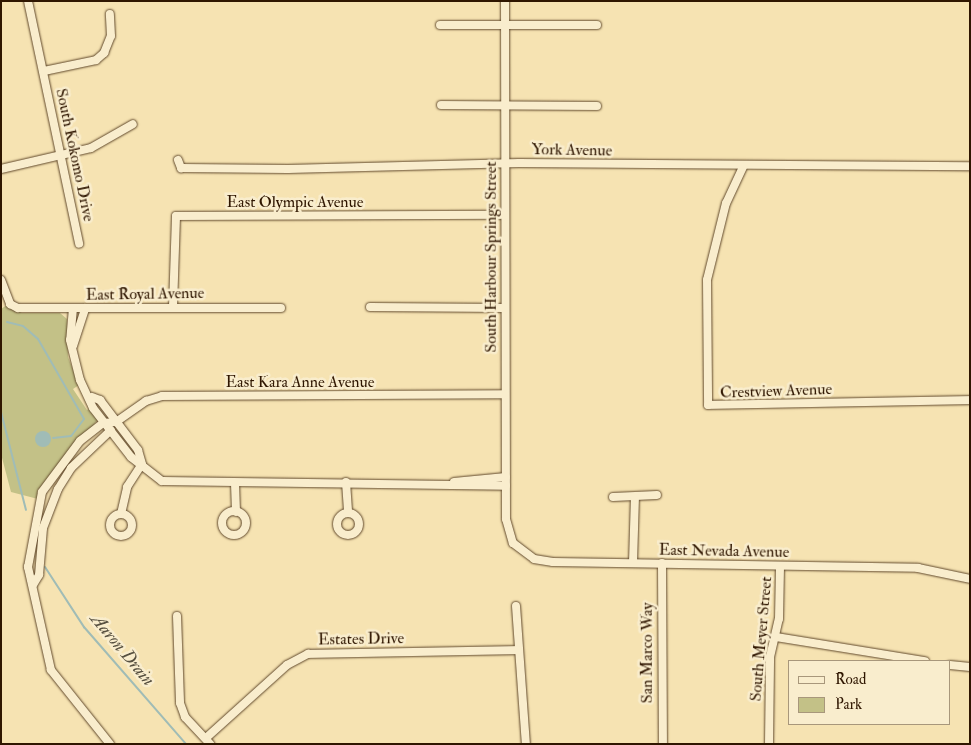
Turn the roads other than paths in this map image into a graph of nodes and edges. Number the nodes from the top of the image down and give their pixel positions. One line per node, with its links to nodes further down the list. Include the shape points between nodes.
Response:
1 (28, 1): 7 (street, South Kokomo Drive)
2 (505, 1): 5 (street, South Harbour Springs Street)
3 (110, 14): 7 (street, South Kokomo Drive, via 108,46 100,56)
4 (440, 25): 5 (street)
5 (505, 25): 6 (street); 9 (street, South Harbour Springs Street)
6 (597, 25)
7 (44, 71): 12 (street, South Kokomo Drive)
8 (441, 105): 9 (street)
9 (505, 106): 10 (street); 14 (street, South Harbour Springs Street)
10 (597, 106)
11 (133, 124): 12 (street, via 105,142)
12 (62, 154): 17 (street); 19 (street, South Kokomo Drive)
13 (178, 160): 14 (street, York Avenue, via 181,168 288,169)
14 (505, 163): 16 (street, York Avenue); 18 (street, South Harbour Springs Street)
15 (970, 166): 16 (street, York Avenue)
16 (742, 167): 30 (street, Crestview Avenue, via 726,202 707,280 708,405)
17 (1, 169)
18 (505, 214): 21 (street, East Olympic Avenue, via 176,216); 26 (street, South Harbour Springs Street)
19 (79, 244)
20 (1, 280): 23 (street, East Royal Avenue, via 10,304)
21 (173, 307): 24 (street, East Royal Avenue); 25 (street, East Royal Avenue)
22 (370, 307): 26 (street)
23 (73, 308): 24 (street, East Royal Avenue); 27 (street)
24 (85, 308): 27 (street)
25 (281, 308)
26 (505, 308): 28 (street, South Harbour Springs Street)
27 (73, 346): 29 (street, via 80,380)
28 (505, 394): 31 (street, East Kara Anne Avenue, via 162,396 146,401); 35 (street, South Harbour Springs Street)
29 (92, 398): 31 (street); 32 (street)
30 (970, 400)
31 (116, 422): 32 (street); 33 (street); 34 (street, via 138,450)
32 (103, 423): 33 (street); 51 (street, via 60,462 42,492 28,567)
33 (110, 433): 34 (street); 51 (street, via 71,468 58,489 43,528 39,575)
34 (142, 464): 38 (street, via 162,481); 46 (street, via 127,487)
35 (506, 478): 37 (street); 39 (street, South Harbour Springs Street)
36 (346, 482): 37 (street); 38 (street); 44 (street)
37 (452, 482): 39 (street)
38 (235, 483): 43 (street)
39 (506, 486): 45 (street, South Harbour Springs Street)
40 (657, 495): 42 (street)
41 (613, 497): 42 (street)
42 (635, 497): 47 (street)
43 (236, 512)
44 (348, 512)
45 (506, 513): 47 (street, East Nevada Avenue, via 513,543 534,559)
46 (121, 514)
47 (633, 563): 48 (street, East Nevada Avenue)
48 (662, 563): 49 (street, East Nevada Avenue); 62 (street, San Marco Way)
49 (780, 566): 50 (street, East Nevada Avenue, via 918,568); 54 (street, South Meyer Street)
50 (970, 579)
51 (33, 585): 60 (street, via 52,670)
52 (516, 606): 55 (street)
53 (177, 616): 59 (street, via 180,703 186,717)
54 (776, 638): 56 (street); 63 (street, South Meyer Street, via 770,657)
55 (518, 650): 59 (street, Estates Drive, via 308,654 287,666); 61 (street)
56 (919, 660)
57 (951, 664): 58 (street)
58 (970, 667)
59 (208, 741)
60 (110, 744)
61 (526, 744)
62 (663, 744)
63 (769, 744)

